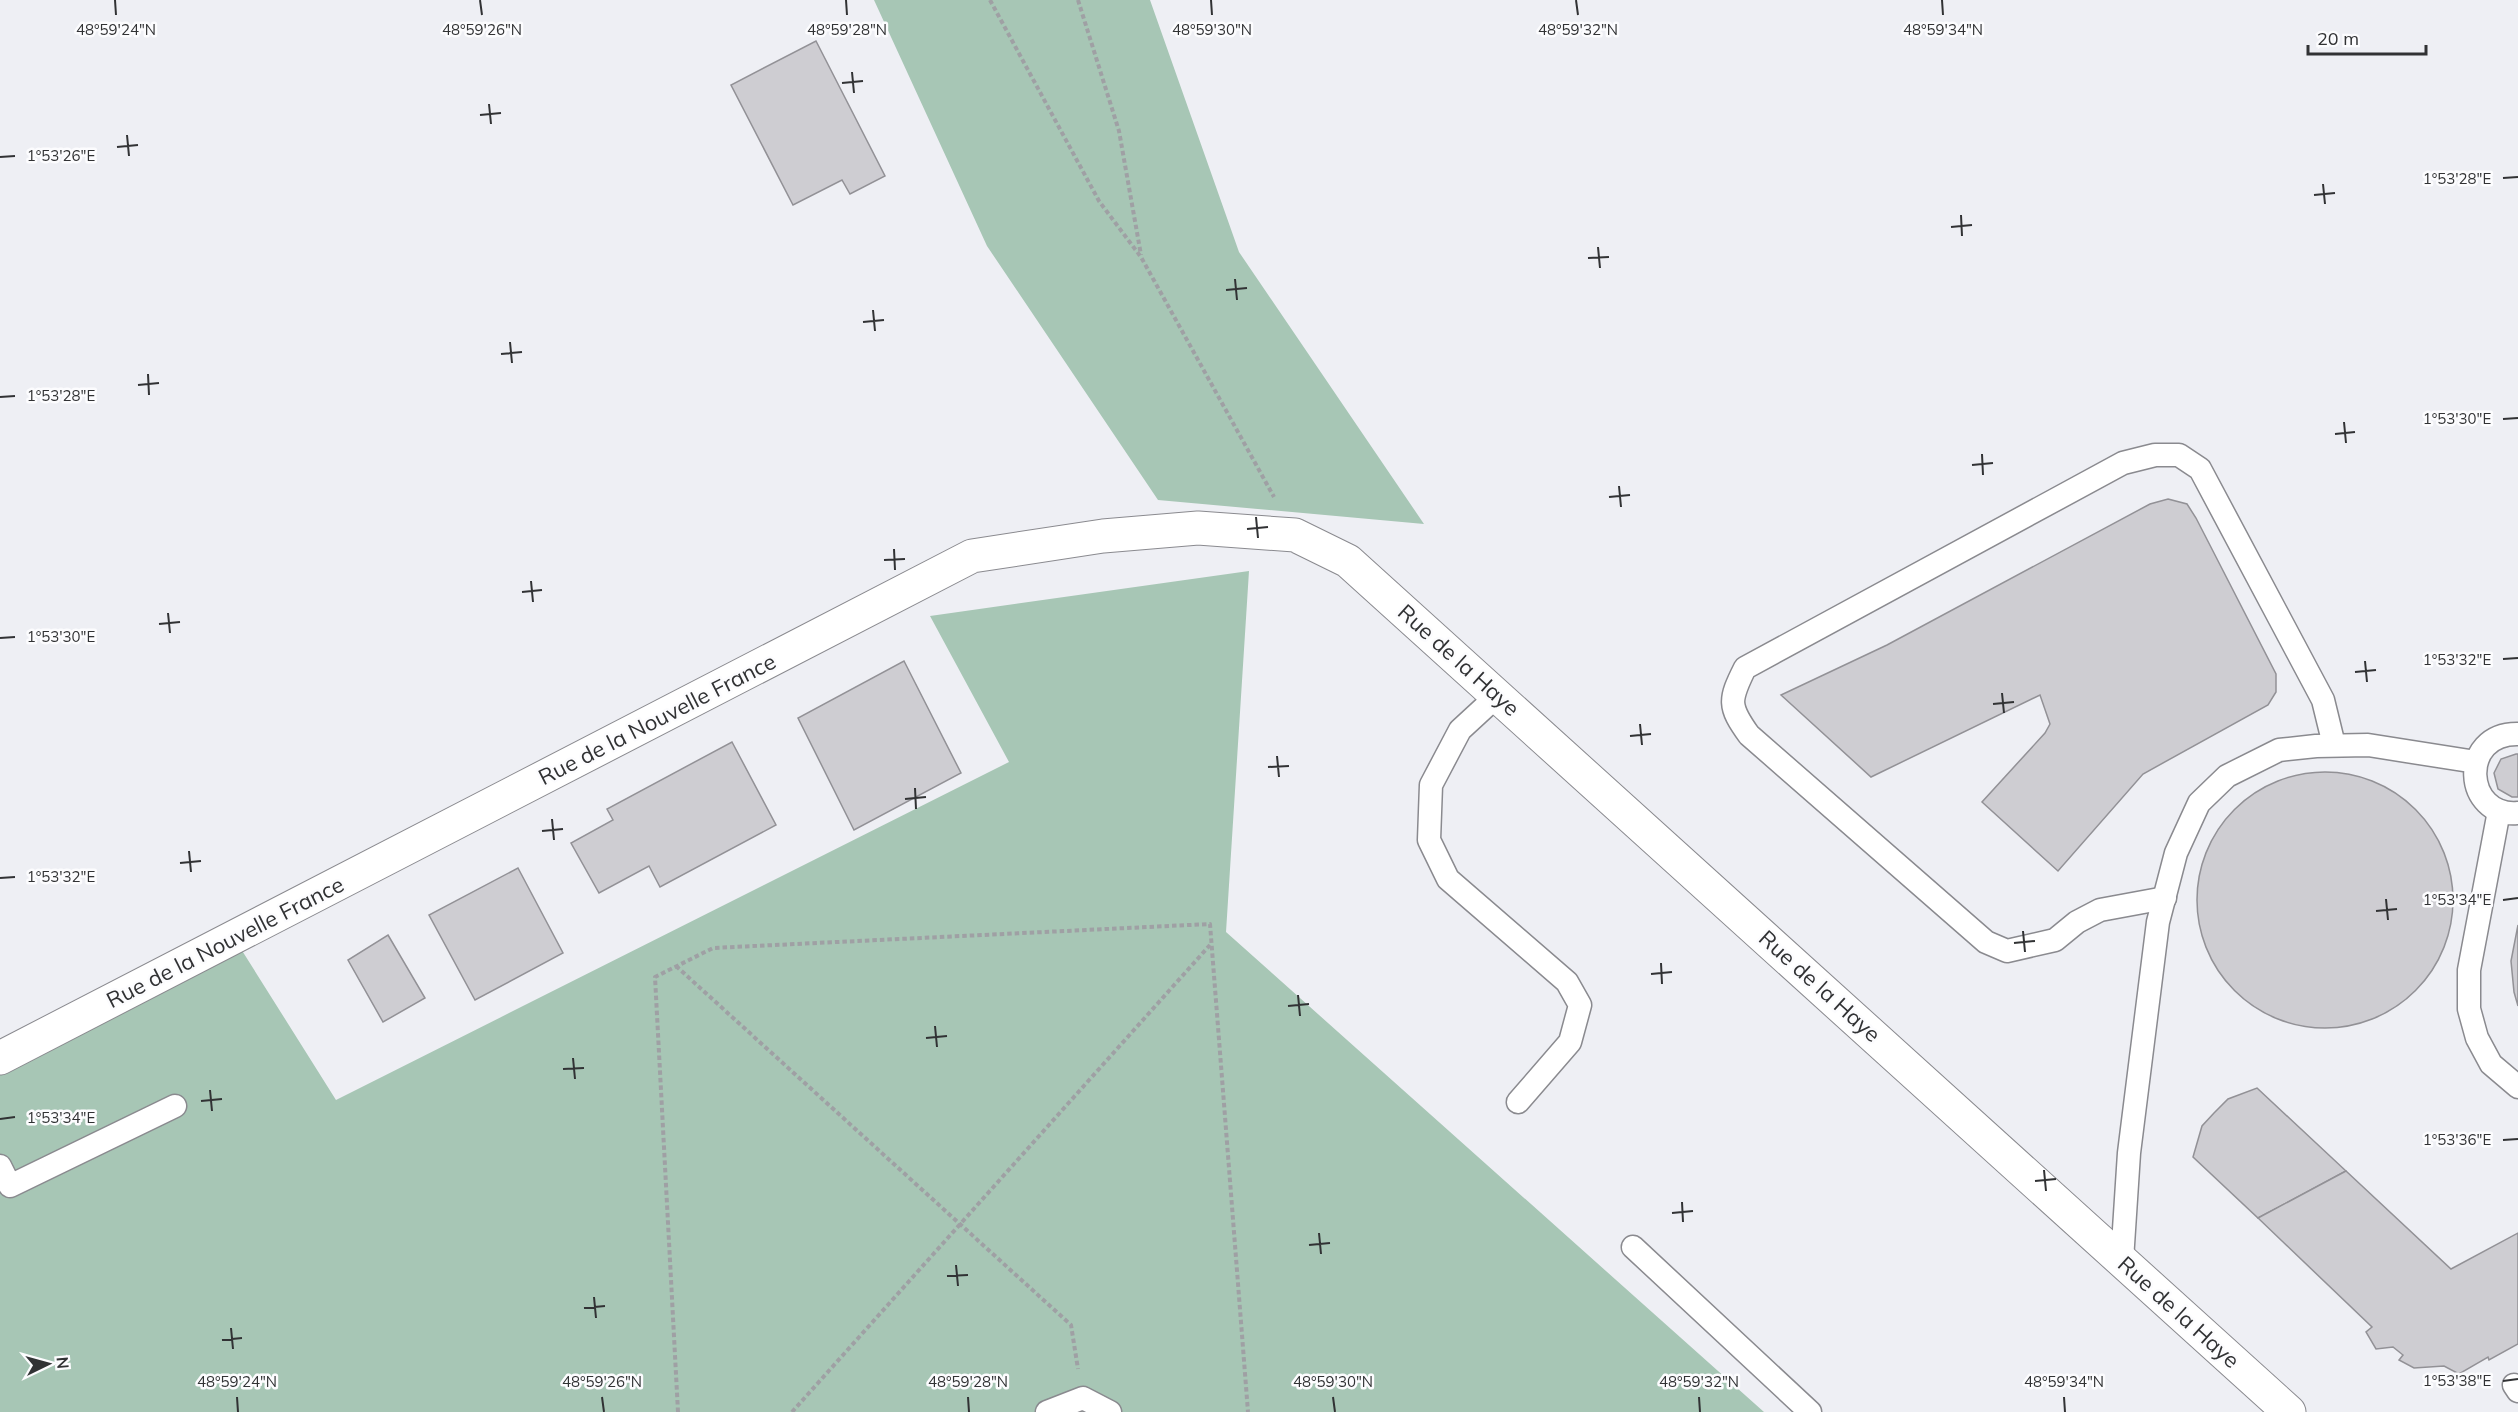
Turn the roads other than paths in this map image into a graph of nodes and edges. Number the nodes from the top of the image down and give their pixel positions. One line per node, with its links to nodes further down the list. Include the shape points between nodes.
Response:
1 (1348, 561): 2 (street, Rue de la Haye); 8 (street, Rue de la Nouvelle France, via 1295,535 1198,528 1103,536 972,556)
2 (1498, 695): 10 (lane, via 1460,730 1431,785 1429,840 1448,879 1568,982 1580,1005 1570,1042); 15 (street, Rue de la Haye)
3 (2518, 734): 5 (lane, via 2492,740)
4 (2334, 745): 5 (lane, via 2367,745); 7 (lane, via 2279,750 2227,776 2199,803 2176,853); 7 (lane, via 2324,700 2200,469 2179,455 2155,455 2122,463 1745,668 1733,692 1735,715 1749,735 1986,942 2007,951 2055,940 2100,910)
5 (2476, 762): 6 (lane, via 2477,790 2485,801)
6 (2508, 812): 9 (lane, via 2469,970 2469,1009 2477,1038 2491,1064)
7 (2164, 898): 15 (lane, via 2129,1153)
8 (0, 1058)
9 (2518, 1087)
10 (1518, 1102)
11 (176, 1106): 13 (lane)
12 (0, 1166): 13 (lane)
13 (5, 1189)
14 (1633, 1247): 18 (lane)
15 (2122, 1260): 19 (street, Rue de la Haye)
16 (1047, 1412): 17 (lane, via 1083,1398)
17 (1110, 1412)
18 (1810, 1412)
19 (2289, 1412)

